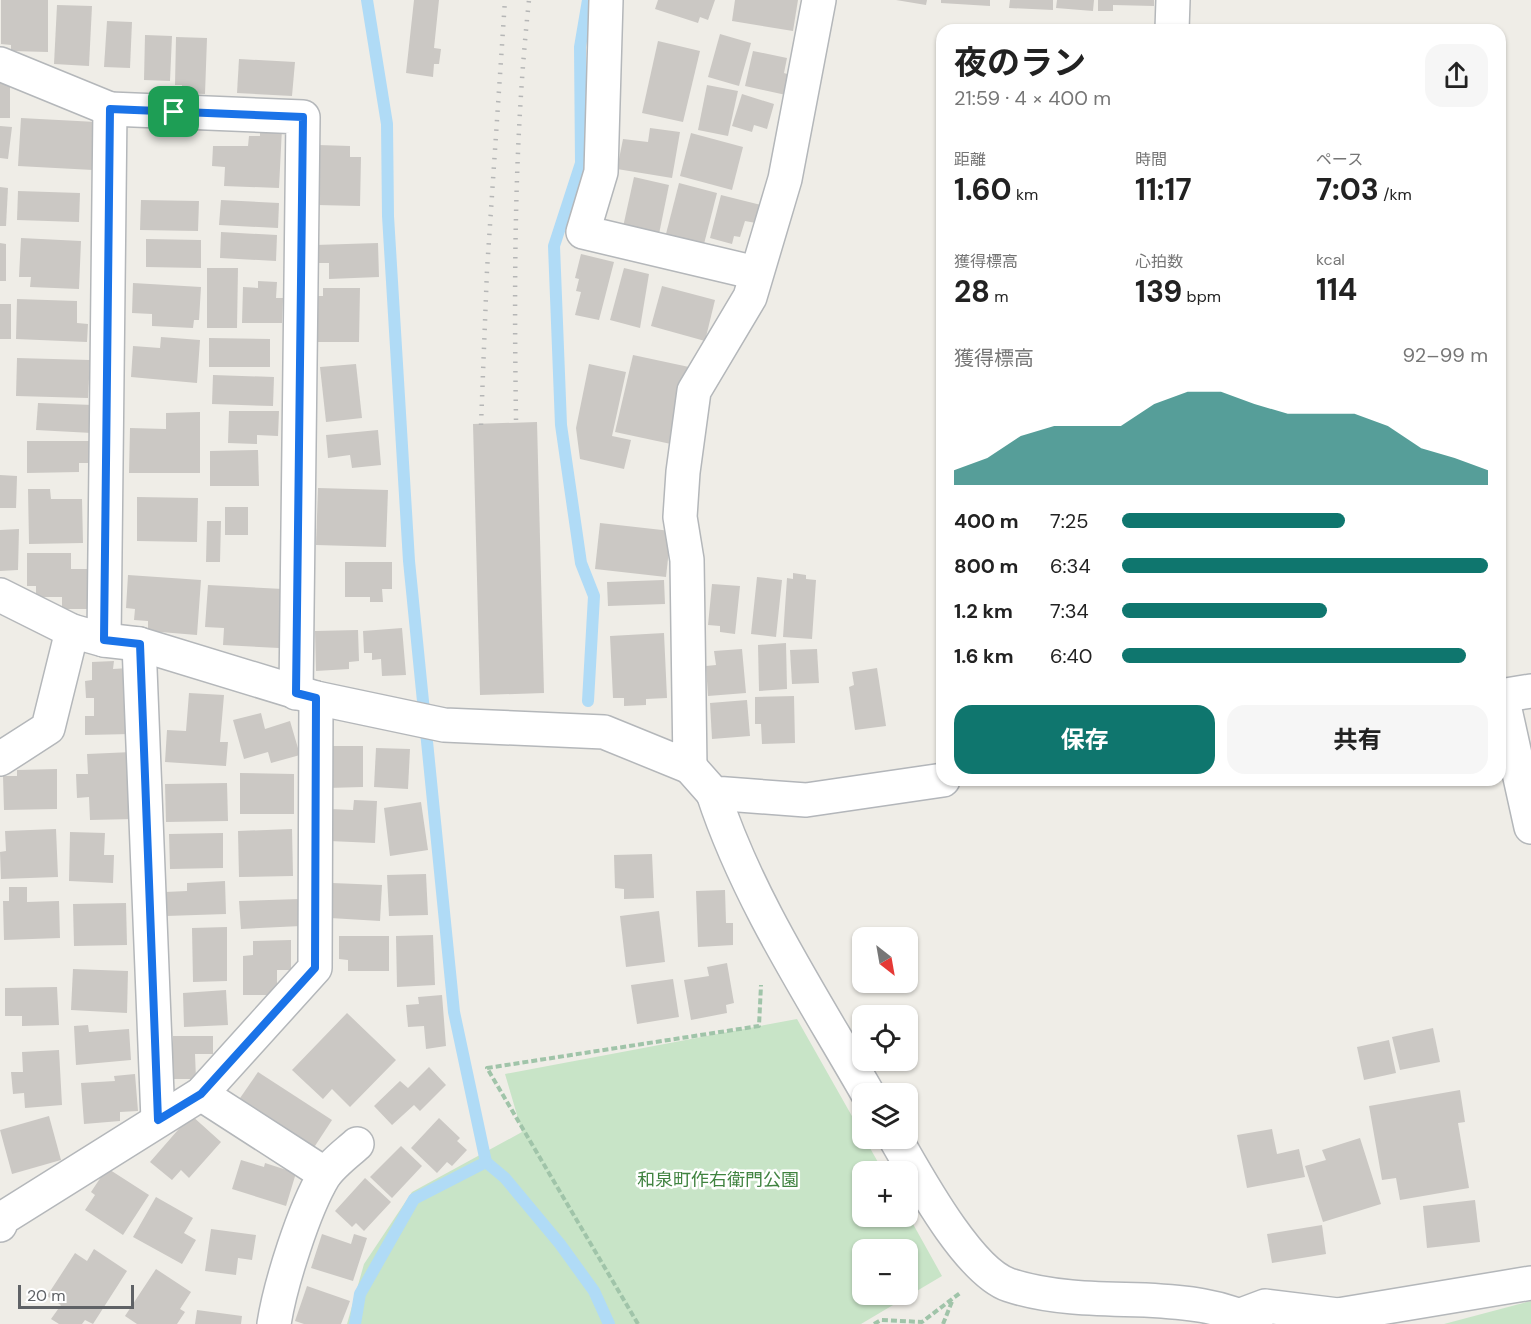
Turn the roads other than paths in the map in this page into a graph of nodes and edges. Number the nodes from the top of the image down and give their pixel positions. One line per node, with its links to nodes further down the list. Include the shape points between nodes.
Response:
1 (606, 0): 7 (street, via 601,172 584,232)
2 (819, 0): 7 (street, via 785,179)
3 (1173, 0): 4 (street)
4 (1172, 24)
5 (0, 64): 6 (street)
6 (110, 109): 10 (street); 12 (street, via 303,117)
7 (756, 273): 15 (street, via 750,297 694,390 682,472 680,517 687,560)
8 (0, 595): 9 (street)
9 (72, 631): 10 (street); 14 (street, via 48,728)
10 (104, 640): 11 (street)
11 (140, 644): 12 (street); 21 (street)
12 (306, 695): 15 (street, via 444,725 604,732); 20 (street, via 315,968)
13 (1511, 695): 18 (street)
14 (0, 759)
15 (690, 768): 17 (street)
16 (936, 781): 17 (street, via 806,800)
17 (713, 793): 19 (street, via 727,837 772,928)
18 (1531, 827)
19 (862, 1083)
20 (201, 1094): 21 (street); 24 (street)
21 (158, 1120): 25 (street)
22 (357, 1144): 24 (street)
23 (901, 1149): 27 (street, via 930,1199 986,1272 1008,1284 1090,1298 1182,1302)
24 (325, 1174): 28 (street, via 303,1226)
25 (1, 1219)
26 (1531, 1283): 27 (street, via 1338,1315 1265,1306)
27 (1248, 1320)
28 (274, 1324)

